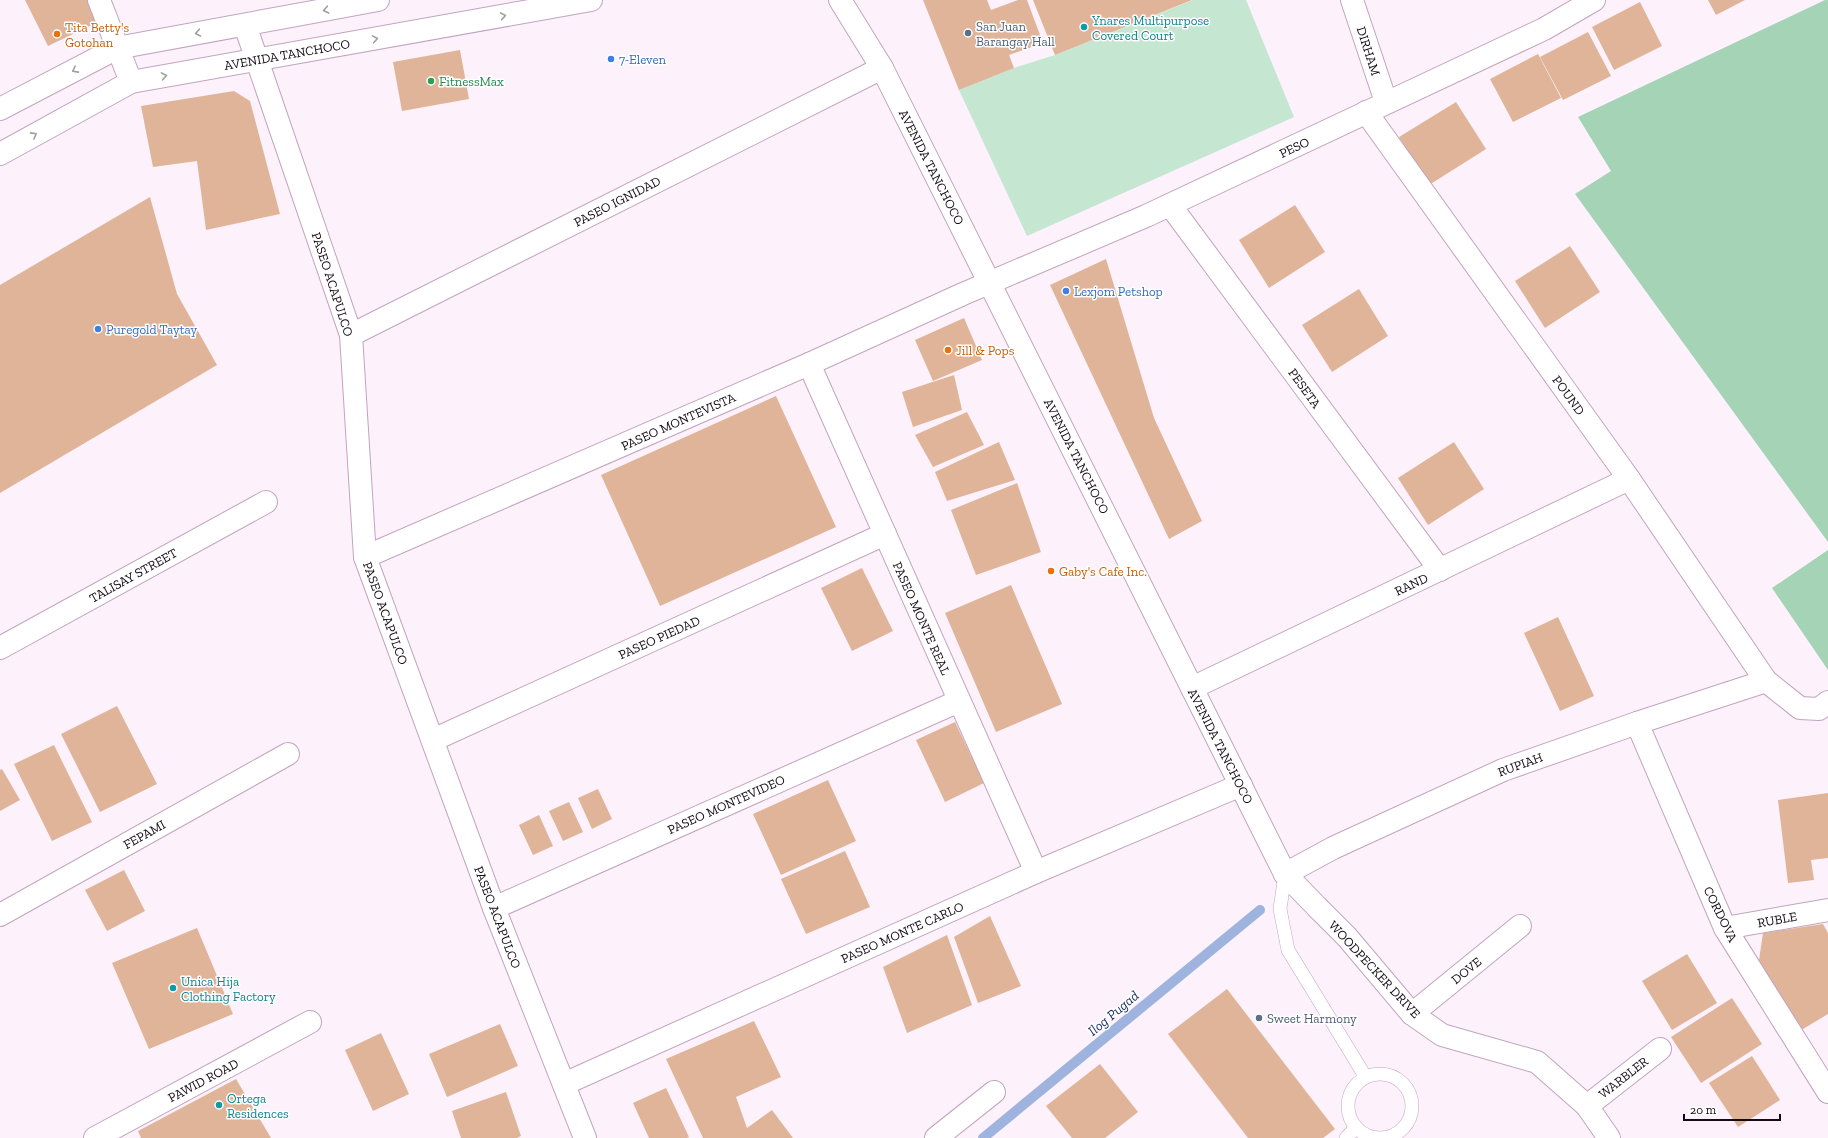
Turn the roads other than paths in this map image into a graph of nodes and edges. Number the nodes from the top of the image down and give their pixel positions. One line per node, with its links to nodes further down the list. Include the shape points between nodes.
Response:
1 (99, 0): 8 (street)
2 (378, 0): 7 (street, one-way to 7)
3 (590, 0): 9 (street, AVENIDA TANCHOCO, one-way to 3)
4 (840, 0): 10 (street, AVENIDA TANCHOCO)
5 (1352, 0): 12 (street, DIRHAM)
6 (1594, 0): 12 (street, PESO, via 1544,29)
7 (245, 25): 8 (street, one-way to 8); 9 (street, PASEO ACAPULCO)
8 (117, 48): 11 (street); 13 (street, one-way to 13)
9 (257, 60): 11 (street, AVENIDA TANCHOCO, one-way to 9); 18 (street, PASEO ACAPULCO)
10 (882, 68): 17 (street, AVENIDA TANCHOCO); 18 (street, PASEO IGNIDAD)
11 (131, 82): 15 (street, AVENIDA TANCHOCO, one-way to 11)
12 (1386, 102): 14 (street, PESO)
13 (0, 109)
14 (1366, 112): 16 (street, PESO); 20 (street, POUND)
15 (0, 154)
16 (1170, 205): 17 (street, PESO); 24 (street, PESETA)
17 (990, 283): 19 (street, PASEO MONTEVISTA); 27 (street, AVENIDA TANCHOCO)
18 (351, 335): 23 (street, PASEO ACAPULCO)
19 (809, 364): 22 (street, PASEO MONTE REAL); 23 (street, PASEO MONTEVISTA)
20 (1629, 478): 24 (street, RAND); 26 (street, POUND)
21 (266, 502): 25 (street, TALISAY STREET)
22 (885, 534): 28 (street, PASEO MONTE REAL); 31 (street, PASEO PIEDAD)
23 (365, 557): 31 (street, PASEO ACAPULCO)
24 (1440, 570): 27 (street, RAND)
25 (0, 648)
26 (1766, 681): 29 (street, POUND, via 1800,708 1819,709); 30 (street, RUPIAH)
27 (1192, 688): 33 (street, AVENIDA TANCHOCO)
28 (959, 701): 34 (street, PASEO MONTE REAL); 36 (street, PASEO MONTEVIDEO)
29 (1828, 702)
30 (1637, 723): 35 (street, RUPIAH, via 1503,770 1333,848); 41 (street, CORDOVA)
31 (433, 740): 36 (street, PASEO ACAPULCO)
32 (288, 754): 39 (street, FEPAMI)
33 (1241, 785): 34 (street, PASEO MONTE CARLO); 35 (street, AVENIDA TANCHOCO)
34 (1036, 872): 46 (street, PASEO MONTE CARLO)
35 (1285, 874): 37 (street, AVENIDA TANCHOCO); 45 (lane, via 1280,909 1288,950)
36 (494, 908): 46 (street, PASEO ACAPULCO)
37 (1318, 908): 42 (street, WOODPECKER DRIVE, via 1347,937)
38 (1828, 910): 41 (street, RUBLE)
39 (0, 915)
40 (1520, 926): 42 (street, DOVE)
41 (1725, 928): 48 (street, CORDOVA)
42 (1412, 1014): 49 (street, WOODPECKER DRIVE, via 1442,1034 1537,1062)
43 (310, 1022): 52 (street, PAWID ROAD)
44 (1660, 1049): 49 (street, WARBLER)
45 (1365, 1076): 50 (lane, via 1354,1085 1348,1098 1348,1116); 51 (lane, via 1381,1073 1396,1078 1408,1090 1412,1103 1411,1117)
46 (564, 1084): 53 (street, PASEO ACAPULCO)
47 (994, 1092): 54 (street)
48 (1828, 1092)
49 (1587, 1106): 56 (street, WOODPECKER DRIVE)
50 (1355, 1128): 51 (lane, via 1371,1137); 55 (lane)
51 (1405, 1134)
52 (96, 1138)
53 (585, 1138)
54 (936, 1138)
55 (1346, 1138)
56 (1609, 1138)

